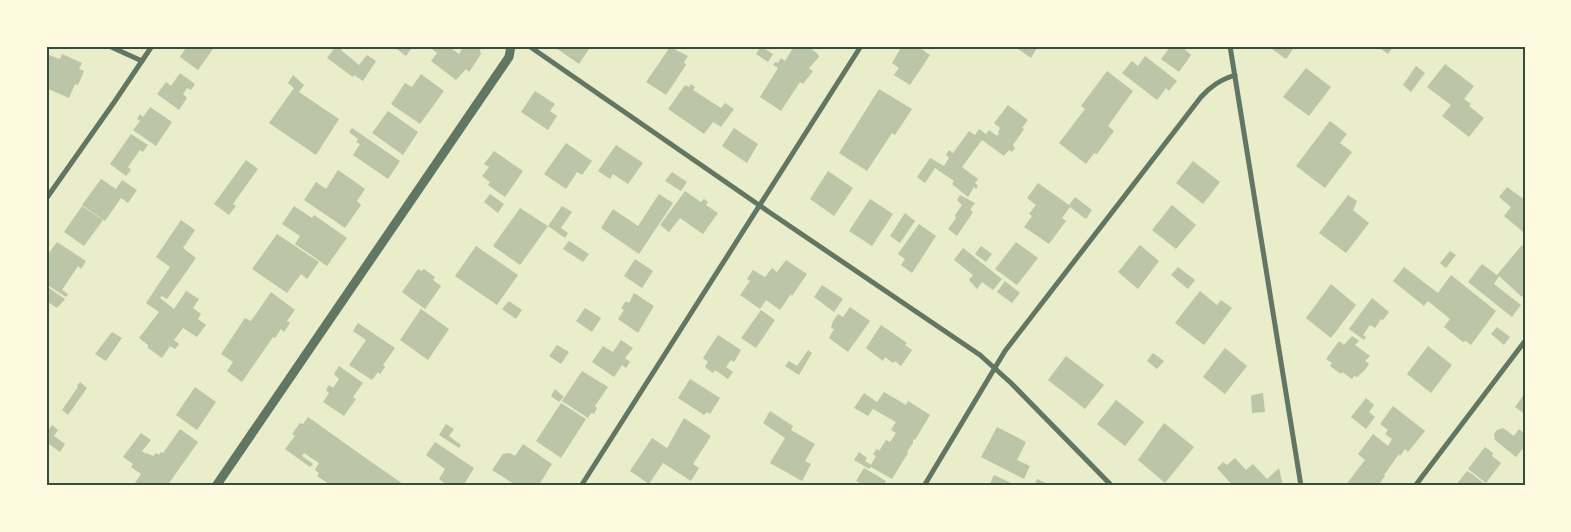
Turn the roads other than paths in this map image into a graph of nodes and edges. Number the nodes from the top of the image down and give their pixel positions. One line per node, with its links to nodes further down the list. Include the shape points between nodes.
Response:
1 (108, 46): 7 (street)
2 (152, 46): 7 (street)
3 (511, 46): 14 (street, via 509,56)
4 (529, 46): 10 (street)
5 (861, 46): 10 (street)
6 (1230, 46): 8 (street)
7 (142, 61): 9 (street)
8 (1235, 75): 12 (street, via 1211,86 1201,97); 17 (street)
9 (46, 199)
10 (759, 206): 12 (street); 15 (street)
11 (1525, 341): 18 (street)
12 (994, 367): 13 (street); 16 (street)
13 (1110, 485)
14 (216, 486)
15 (581, 486)
16 (924, 486)
17 (1301, 486)
18 (1415, 486)

